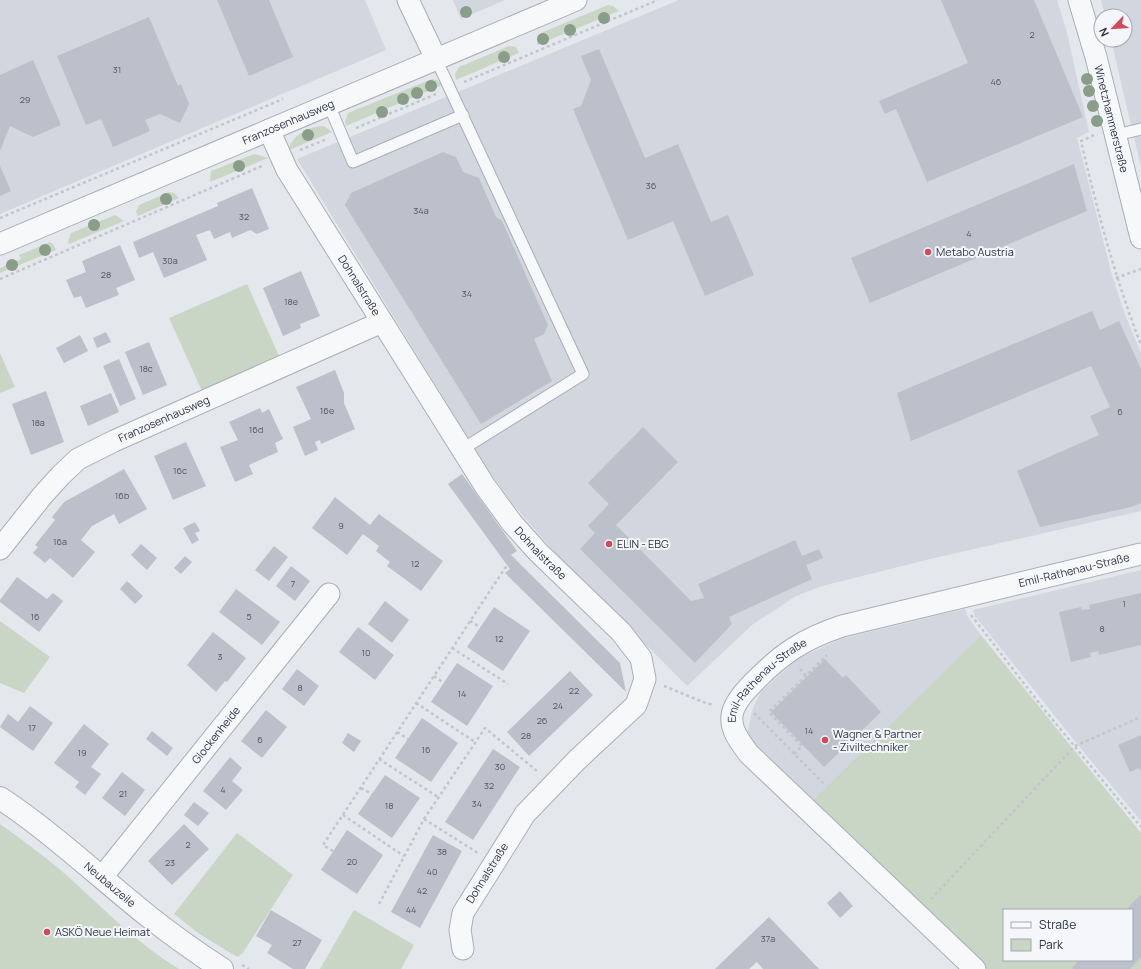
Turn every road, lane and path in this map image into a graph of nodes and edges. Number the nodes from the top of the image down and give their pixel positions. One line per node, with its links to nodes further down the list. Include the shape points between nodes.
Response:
1 (408, 0): 4 (street)
2 (576, 0): 4 (street, Franzosenhausweg)
3 (1079, 0): 10 (street, Winetzhammerstraße)
4 (436, 59): 6 (street, Franzosenhausweg); 7 (lane)
5 (291, 96): 11 (path)
6 (329, 105): 7 (lane, via 353,162); 9 (street, Franzosenhausweg)
7 (463, 115): 18 (lane, via 583,374)
8 (1141, 129): 10 (lane)
9 (269, 130): 13 (street, Franzosenhausweg); 16 (street, Dohnalstraße, via 287,170)
10 (1114, 130): 12 (street, Winetzhammerstraße); 15 (path, via 1080,141)
11 (0, 218)
12 (1141, 238)
13 (0, 244)
14 (1141, 269): 15 (path)
15 (1116, 278): 17 (path)
16 (382, 322): 18 (street, Dohnalstraße); 20 (street, Franzosenhausweg, via 126,435 78,459 42,496)
17 (1141, 345)
18 (461, 450): 19 (street, Dohnalstraße, via 512,524)
19 (531, 544): 24 (path, via 504,568); 29 (street, Dohnalstraße, via 621,632 641,658)
20 (0, 549)
21 (1141, 554): 33 (street, Emil-Rathenau-Straße, via 822,633 787,651 774,661 746,690)
22 (329, 594): 53 (street, Glockenheide)
23 (968, 610): 38 (path, via 984,634)
24 (470, 621): 25 (path); 26 (path)
25 (480, 627)
26 (452, 648): 28 (path); 31 (path)
27 (832, 651): 39 (path, via 769,712 802,746)
28 (434, 676): 30 (path); 32 (path)
29 (645, 679): 33 (path, via 708,704); 42 (street, Dohnalstraße, via 636,705)
30 (444, 683)
31 (508, 684)
32 (416, 703): 35 (path); 37 (path)
33 (742, 708): 39 (path); 55 (street, Emil-Rathenau-Straße, via 732,716 734,729 749,754)
34 (1141, 717): 38 (path)
35 (397, 732): 36 (path); 40 (path)
36 (408, 739)
37 (475, 742): 42 (path, via 485,728); 46 (path)
38 (1075, 746): 49 (path); 55 (path)
39 (794, 754): 41 (path)
40 (379, 759): 43 (path); 46 (path)
41 (823, 783)
42 (553, 784): 52 (street, Dohnalstraße, via 525,814)
43 (361, 788): 44 (path); 47 (path)
44 (372, 794)
45 (0, 798): 53 (street, Neubauzeile, via 56,838)
46 (438, 798): 48 (path)
47 (343, 816): 50 (path, via 323,845); 51 (path)
48 (424, 819): 51 (path); 52 (path)
49 (1141, 826)
50 (333, 851)
51 (404, 856): 54 (path)
52 (493, 863): 56 (street, Dohnalstraße, via 463,913 460,930)
53 (102, 877): 57 (street, Neubauzeile, via 184,944)
54 (379, 904)
55 (917, 914): 58 (street, Emil-Rathenau-Straße)
56 (463, 950)
57 (222, 969)
58 (975, 969)

